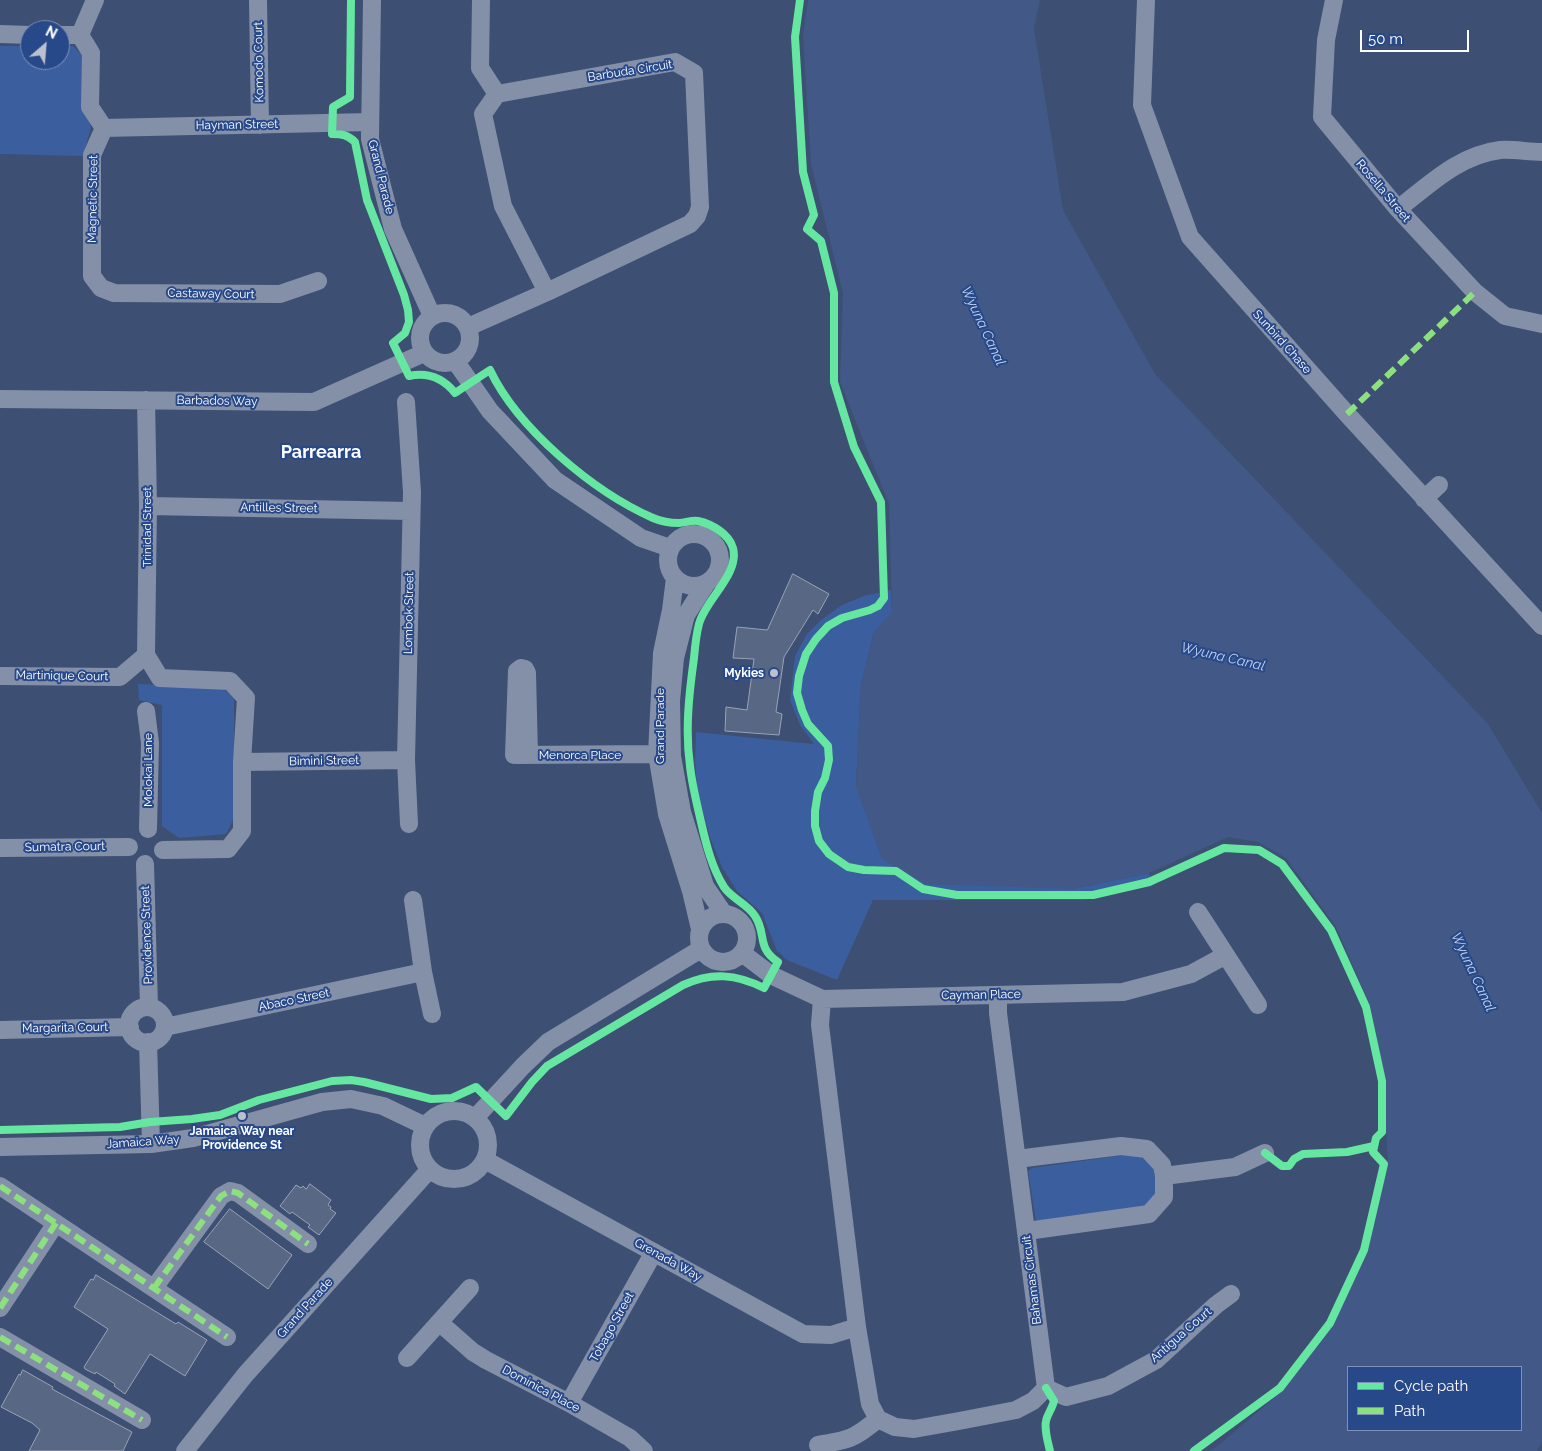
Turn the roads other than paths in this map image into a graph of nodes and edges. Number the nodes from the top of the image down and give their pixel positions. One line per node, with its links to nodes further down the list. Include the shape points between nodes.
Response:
1 (95, 0): 10 (street)
2 (258, 0): 13 (street, Komodo Court)
3 (372, 0): 12 (street, Grand Parade)
4 (482, 0): 11 (street, via 480,68)
5 (1146, 0): 29 (street, Sunbird Chase, via 1142,105 1190,237)
6 (1334, 0): 16 (street, Rosella Street, via 1326,40 1322,117)
7 (0, 34): 8 (street)
8 (20, 35)
9 (70, 36): 10 (street)
10 (80, 36): 14 (street, via 91,53 90,107)
11 (496, 94): 19 (street, via 483,114 504,206); 19 (street, Barbuda Circuit, via 675,62 694,73 700,207 697,216 690,224)
12 (370, 122): 13 (street, Hayman Street); 20 (street, Grand Parade, via 370,139 394,229)
13 (260, 125): 14 (street, Hayman Street)
14 (104, 128): 18 (street, Magnetic Street, via 92,155 92,276)
15 (1542, 152): 16 (street, via 1500,150 1479,155 1455,165)
16 (1398, 209): 21 (street, Rosella Street, via 1475,292 1505,316)
17 (318, 281): 18 (street, Castaway Court, via 280,294 114,293)
18 (102, 288)
19 (547, 292): 22 (street, Barbuda Circuit)
20 (432, 316): 22 (street, via 448,313 463,320); 23 (street, via 421,329 420,345)
21 (1542, 324)
22 (468, 327): 24 (street, via 467,351)
23 (424, 352): 24 (street, via 435,362); 26 (street, Barbados Way, via 314,402)
24 (456, 362): 32 (street, via 490,411 555,480 641,538)
25 (0, 399): 26 (street, Barbados Way)
26 (146, 400): 30 (street, Trinidad Street)
27 (406, 402): 31 (street, Lombok Street, via 412,492)
28 (1439, 485): 29 (street)
29 (1424, 498): 35 (street, Sunbird Chase)
30 (148, 506): 31 (street, Antilles Street); 36 (street, Trinidad Street)
31 (410, 511): 41 (street, Lombok Street)
32 (670, 548): 33 (street, via 668,564); 34 (street, via 683,535 692,533 710,538 720,553 721,562 719,571)
33 (675, 578): 34 (street, via 690,586); 39 (street, Grand Parade, via 662,653)
34 (706, 584): 51 (street, Grand Parade, via 686,615 675,658 671,701 672,756 682,812 705,886)
35 (1542, 626)
36 (146, 654): 37 (street, Martinique Court, via 120,677); 42 (street, via 160,678 230,681 246,698)
37 (0, 676)
38 (146, 711): 44 (street, Molokai Lane, via 150,743)
39 (657, 754): 40 (street, Menorca Place); 52 (street, Grand Parade, via 667,814)
40 (515, 755)
41 (406, 760): 42 (street, Bimini Street); 43 (street, Lombok Street)
42 (242, 762): 47 (street, via 242,831 228,849)
43 (409, 824)
44 (148, 829): 45 (street, via 134,834); 47 (street, via 161,836)
45 (129, 847): 46 (street, Sumatra Court); 48 (street, via 134,858)
46 (0, 848)
47 (164, 850): 48 (street, via 157,860)
48 (145, 864): 60 (street, Providence Street)
49 (414, 900): 56 (street)
50 (1198, 912): 55 (street)
51 (724, 914): 52 (street, via 710,918); 54 (street, via 736,918 745,928 747,941)
52 (700, 929): 53 (street)
53 (701, 949): 54 (street, via 706,956 720,962 728,962); 66 (street, via 548,1042)
54 (742, 953): 58 (street, Cayman Place, via 771,975)
55 (1226, 956): 57 (street, Cayman Place, via 1191,974 1123,992); 59 (street)
56 (423, 972): 61 (street); 63 (street, Abaco Street)
57 (998, 995): 58 (street, Cayman Place); 71 (street, Bahamas Circuit)
58 (822, 999): 85 (street, via 820,1025)
59 (1258, 1005)
60 (149, 1007): 62 (street, via 133,1014); 63 (street, via 161,1014)
61 (432, 1014)
62 (130, 1027): 64 (street, Margarita Court); 65 (street, via 136,1039)
63 (165, 1027): 65 (street, via 158,1039)
64 (0, 1030)
65 (148, 1042): 68 (street)
66 (475, 1118): 67 (street, via 454,1111 433,1118); 72 (street, via 488,1137)
67 (425, 1126): 68 (street, Jamaica Way, via 383,1106 351,1099 322,1102 193,1138); 73 (street, via 420,1148)
68 (151, 1144): 69 (street, Jamaica Way)
69 (0, 1147)
70 (1265, 1154): 74 (street, via 1234,1167)
71 (1017, 1159): 74 (street, via 1121,1146 1147,1149 1162,1165); 77 (street, Bahamas Circuit)
72 (485, 1160): 73 (street, via 477,1171 453,1180); 79 (street, Grenada Way)
73 (430, 1169): 94 (street, Grand Parade, via 244,1375)
74 (1164, 1176): 77 (street, via 1164,1197 1149,1214)
75 (0, 1186): 76 (street)
76 (56, 1223): 80 (street); 83 (street)
77 (1027, 1232): 89 (street, Bahamas Circuit)
78 (308, 1244): 80 (street, via 230,1191 221,1196)
79 (654, 1252): 85 (street, Grenada Way, via 803,1334 831,1335); 90 (street, Tobago Street)
80 (154, 1288): 87 (street)
81 (470, 1288): 84 (street)
82 (1231, 1294): 89 (street, Antigua Court, via 1156,1360 1108,1386 1066,1396)
83 (0, 1308)
84 (440, 1322): 88 (street); 90 (street, Dominica Place, via 473,1352)
85 (857, 1327): 91 (street, via 870,1404)
86 (0, 1337): 92 (street)
87 (227, 1337)
88 (407, 1358)
89 (1046, 1388): 91 (street, via 1016,1410 959,1421 914,1429 895,1427)
90 (569, 1403): 95 (street, Dominica Place, via 630,1438)
91 (878, 1419): 93 (street, via 862,1433 847,1440)
92 (142, 1420)
93 (818, 1445)
94 (185, 1451)
95 (644, 1451)

